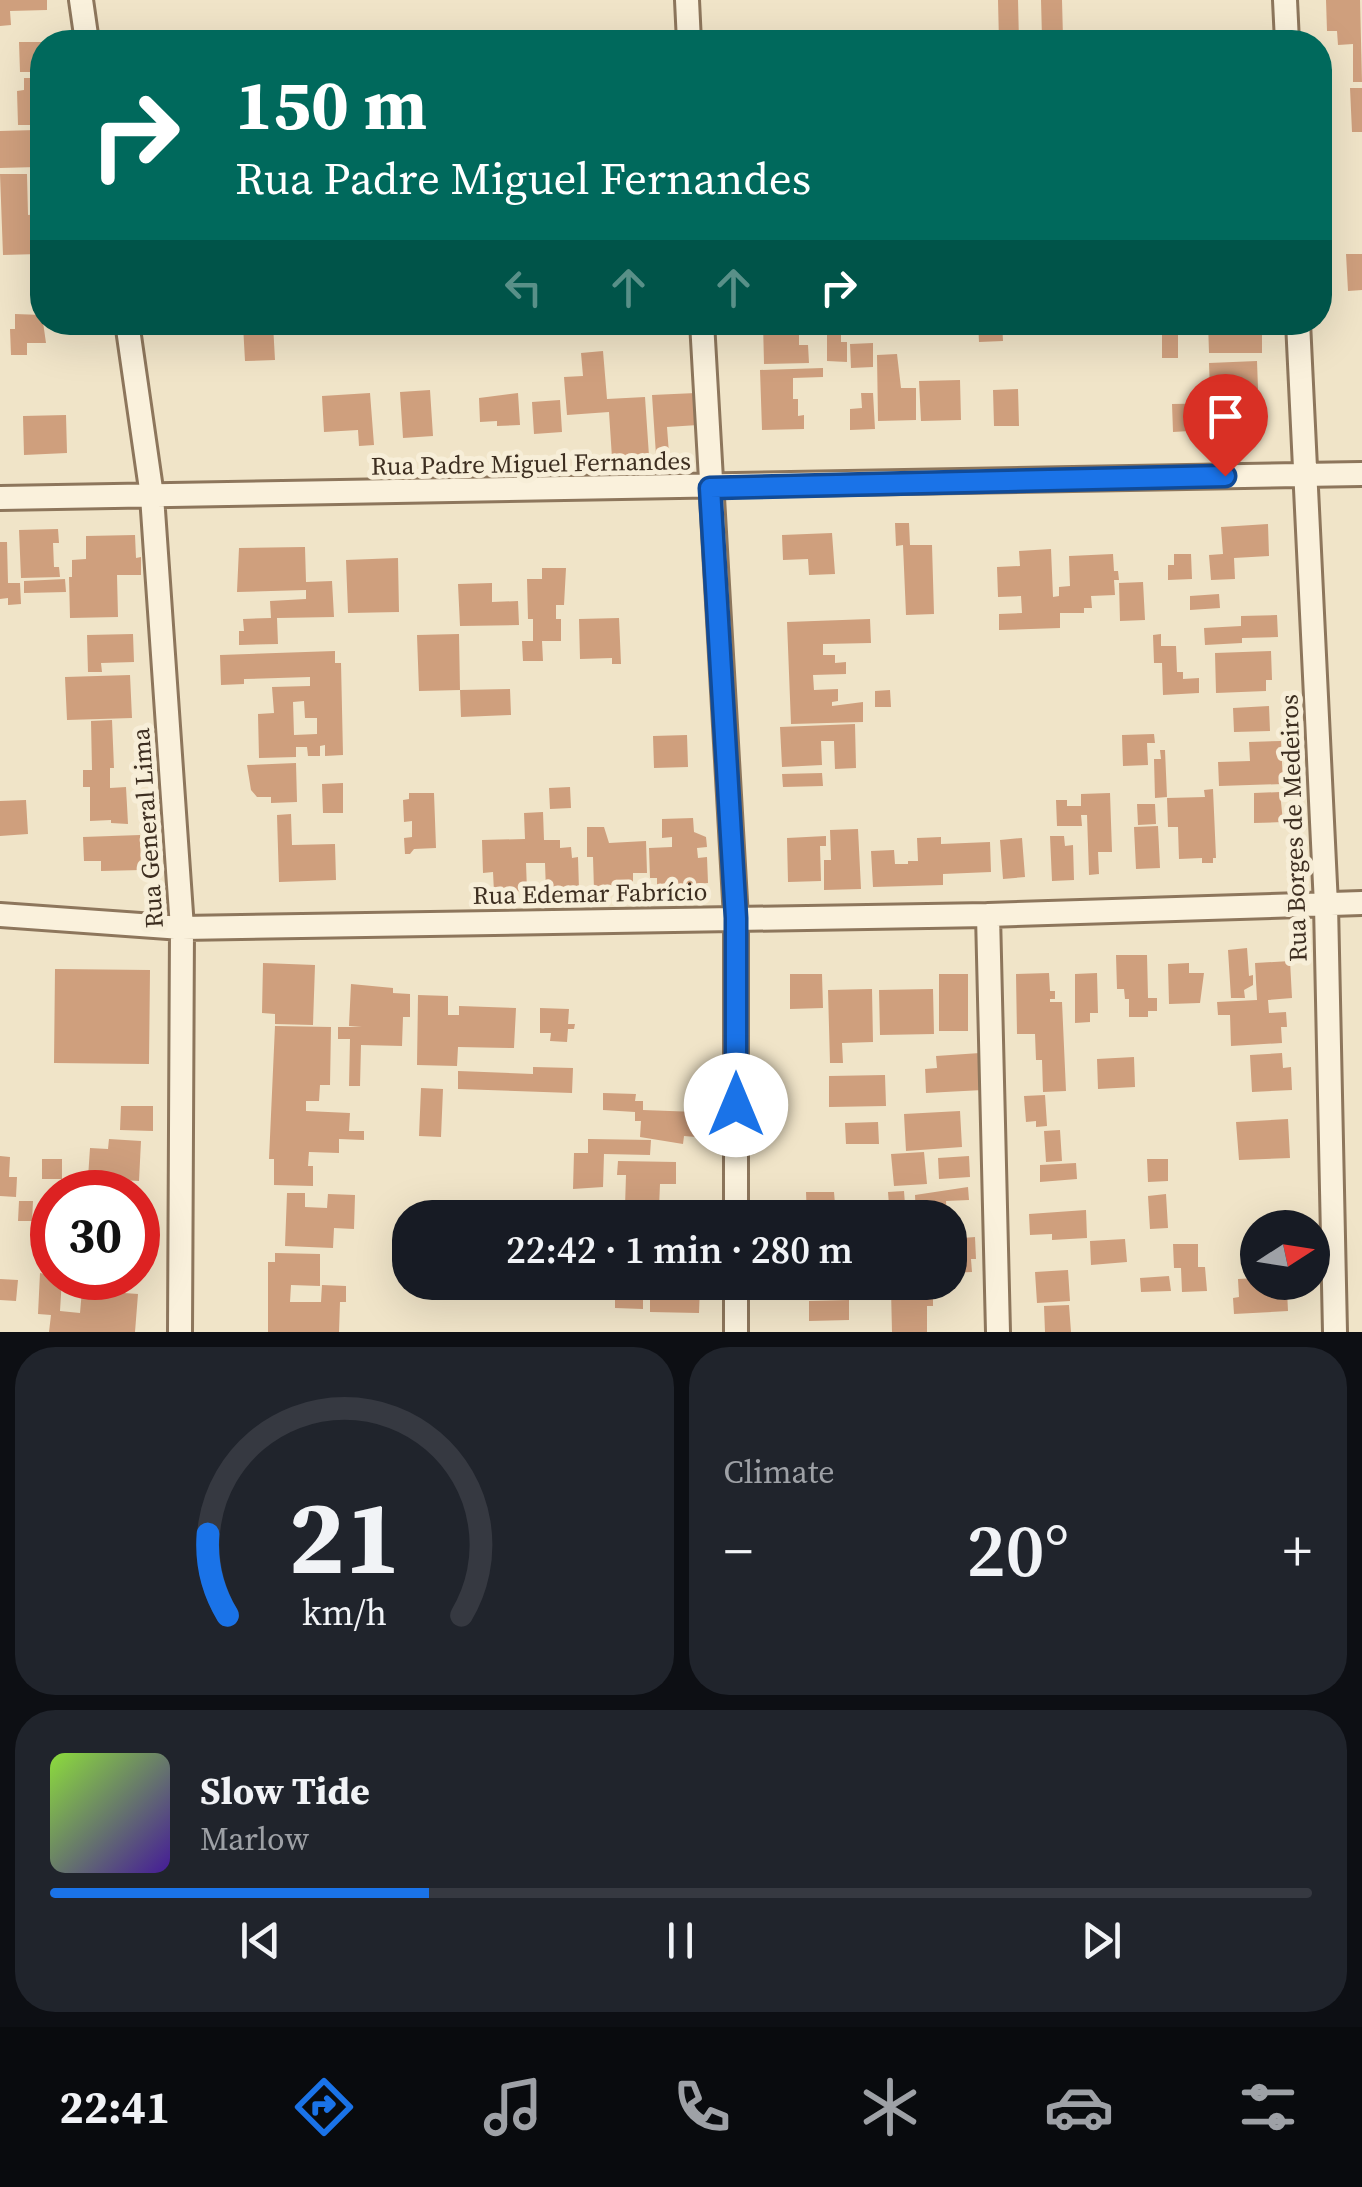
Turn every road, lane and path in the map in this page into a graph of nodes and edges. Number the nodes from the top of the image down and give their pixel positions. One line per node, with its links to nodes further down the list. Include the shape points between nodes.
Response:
1 (81, 0): 4 (street)
2 (687, 0): 5 (street)
3 (1285, 0): 6 (street)
4 (85, 30)
5 (688, 30)
6 (1286, 30)
7 (129, 335): 13 (street, Rua General Lima)
8 (703, 335): 12 (street)
9 (1299, 335): 10 (street, Rua Borges de Medeiros)
10 (1304, 474): 11 (street, Rua Padre Miguel Fernandes); 12 (street, Rua Padre Miguel Fernandes); 16 (street, Rua Borges de Medeiros)
11 (1362, 474)
12 (710, 488): 13 (street, Rua Padre Miguel Fernandes); 19 (street)
13 (152, 496): 14 (street, Rua Padre Miguel Fernandes); 20 (street, Rua General Lima)
14 (0, 498)
15 (1362, 903): 16 (street, Rua Edemar Fabrício)
16 (1326, 905): 18 (street, Rua Edemar Fabrício); 26 (street, Rua Borges de Medeiros)
17 (0, 915): 20 (street, Rua Edemar Fabrício)
18 (988, 915): 19 (street, Rua Edemar Fabrício); 25 (street)
19 (736, 918): 20 (street, Rua Edemar Fabrício); 21 (street)
20 (182, 928): 23 (street, Rua General Lima)
21 (736, 1200)
22 (736, 1300): 24 (street)
23 (180, 1332)
24 (736, 1332)
25 (998, 1332)
26 (1335, 1332)

